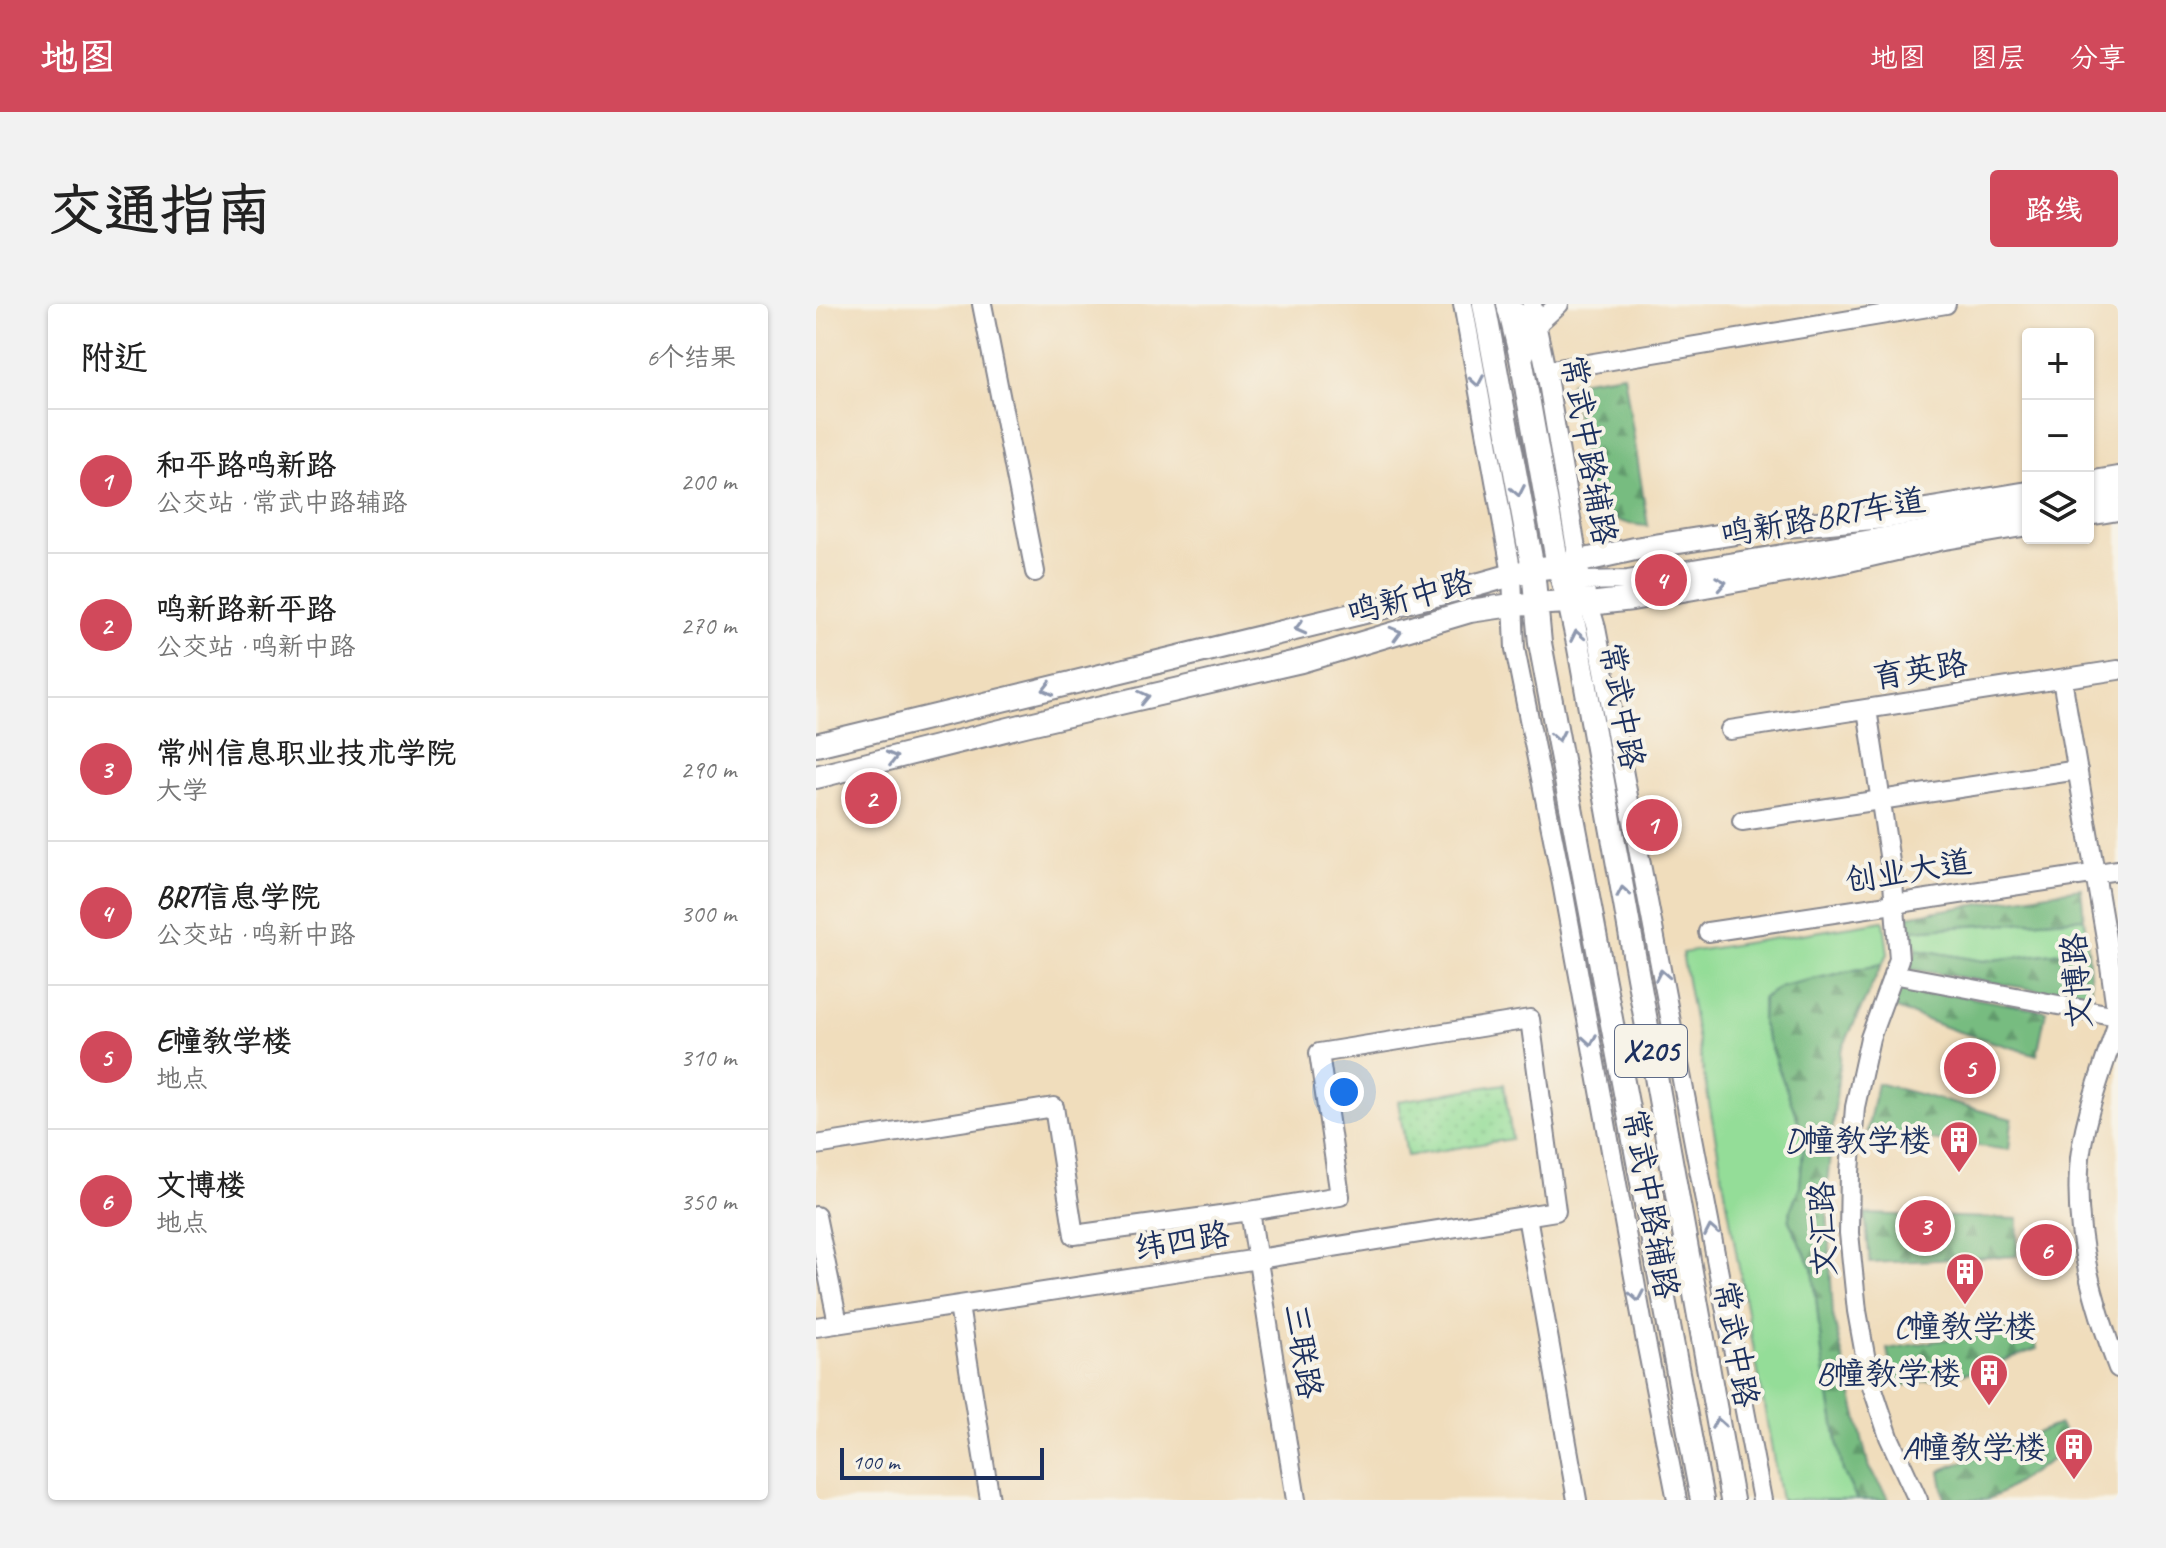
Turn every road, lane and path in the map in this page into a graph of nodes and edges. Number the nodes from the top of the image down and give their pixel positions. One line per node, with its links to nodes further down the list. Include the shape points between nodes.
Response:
1 (982, 304): 25 (street)
2 (1463, 304): 24 (street, one-way to 24)
3 (1484, 304): 24 (main road, 常武中路 / X205, one-way to 24)
4 (1559, 304): 8 (street)
5 (1946, 304): 7 (street)
6 (1509, 307): 8 (main road); 9 (main road, 常武中路 / X205)
7 (1857, 312): 10 (street)
8 (1534, 315): 9 (main road); 10 (street, 常武中路辅路)
9 (1521, 358): 23 (main road, 常武中路 / X205)
10 (1546, 371): 23 (street, 常武中路辅路, via 1576,548)
11 (2118, 478): 12 (main road)
12 (2094, 482)
13 (2118, 490): 15 (street)
14 (2022, 494): 23 (main road, 鸣新中路, via 1884,517 1774,527)
15 (2094, 494)
16 (2118, 498): 17 (street)
17 (2094, 502)
18 (2022, 506): 23 (street, 鸣新路BRT车道, via 1641,566)
19 (2118, 509): 20 (main road)
20 (2094, 513)
21 (2022, 514): 23 (street, 鸣新路BRT车道, via 1628,580)
22 (2022, 525): 26 (main road, 鸣新中路, one-way to 22, via 1632,599)
23 (1569, 567): 24 (main road, 鸣新中路); 26 (main road, 常武中路 / X205)
24 (1522, 571): 27 (main road, 常武中路 / X205); 28 (main road); 33 (main road, 鸣新中路, one-way to 33)
25 (1035, 572)
26 (1579, 603): 27 (main road, 鸣新中路); 58 (main road, 常武中路 / X205, one-way to 26); 59 (street, 常武中路辅路, one-way to 26, via 1598,636)
27 (1536, 604): 28 (main road, 鸣新中路); 57 (main road, 常武中路 / X205, one-way to 57)
28 (1512, 605): 35 (main road, 鸣新中路, one-way to 28, via 1301,661 1470,611); 56 (street, 常武中路辅路, one-way to 56, via 1515,649)
29 (2118, 670): 30 (street, 育英路)
30 (2062, 679): 31 (street, 育英路); 34 (street, 文博路)
31 (1867, 709): 32 (street, 育英路); 36 (street, 文汇路)
32 (1730, 730)
33 (816, 745)
34 (2078, 770): 36 (street); 39 (street, 文博路)
35 (816, 777)
36 (1881, 800): 37 (street); 40 (street, 文汇路)
37 (1742, 821)
38 (2118, 870): 39 (street, 创业大道)
39 (2095, 873): 40 (street, 创业大道); 43 (street, 文博路)
40 (1896, 904): 41 (street, 创业大道); 42 (street, 文汇路, via 1899,959)
41 (1708, 932)
42 (1893, 974): 43 (street); 60 (street, 文汇路, via 1870,1038 1855,1107 1849,1233 1869,1377)
43 (2117, 1016): 52 (street, 文博路, via 2079,1168 2079,1217 2086,1267)
44 (816, 1145): 45 (street, via 1054,1107 1074,1235)
45 (1250, 1211): 47 (street, 纬四路, via 1340,1196 1319,1053 1530,1019 1556,1211); 48 (street, 三联路)
46 (816, 1216): 50 (street)
47 (1527, 1216): 48 (street, 纬四路); 55 (street)
48 (1258, 1259): 49 (street, 纬四路); 54 (street, 三联路)
49 (959, 1306): 50 (street, 纬四路); 53 (street)
50 (838, 1323): 51 (street, 纬四路)
51 (816, 1327)
52 (2118, 1368)
53 (990, 1500)
54 (1296, 1500)
55 (1577, 1500)
56 (1677, 1500)
57 (1702, 1500)
58 (1732, 1500)
59 (1762, 1500)
60 (1918, 1500)

